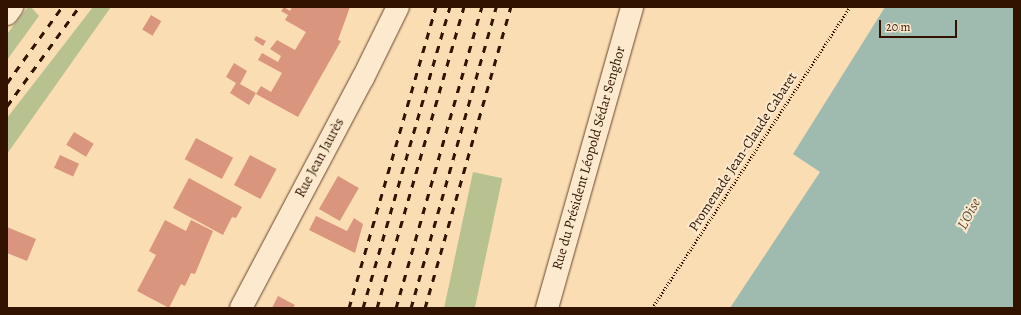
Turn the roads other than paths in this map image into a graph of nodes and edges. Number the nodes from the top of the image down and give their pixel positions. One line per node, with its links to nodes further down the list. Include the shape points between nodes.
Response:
1 (12, 7): 4 (street)
2 (398, 7): 5 (street, Rue Jean Jaurès)
3 (632, 7): 6 (street, Rue du Président Léopold Sédar Senghor)
4 (7, 14)
5 (241, 308)
6 (547, 308)

